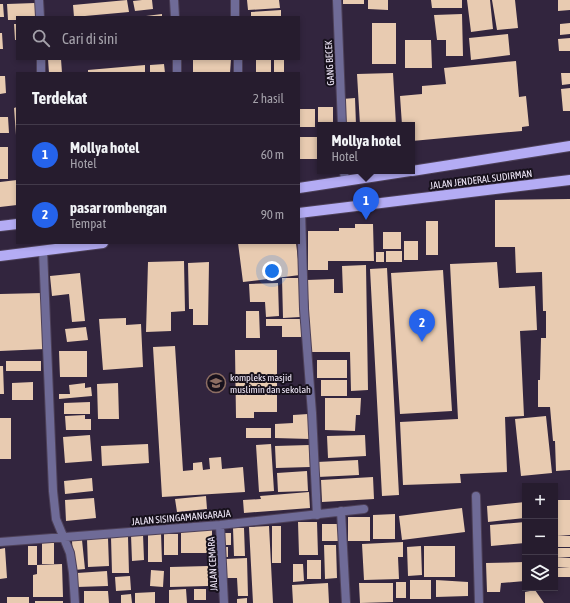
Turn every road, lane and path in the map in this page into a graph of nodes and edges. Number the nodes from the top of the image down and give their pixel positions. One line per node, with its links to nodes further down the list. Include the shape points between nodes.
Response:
1 (39, 0): 5 (street)
2 (174, 0): 6 (street)
3 (235, 0): 7 (street)
4 (337, 0): 14 (street, GANG BECEK)
5 (40, 16)
6 (175, 16)
7 (235, 16)
8 (41, 60): 11 (street)
9 (176, 60): 12 (street)
10 (238, 60): 13 (street)
11 (41, 72)
12 (177, 72)
13 (238, 72)
14 (342, 122)
15 (570, 146): 16 (main road, JALAN JENDERAL SUDIRMAN)
16 (415, 170)
17 (371, 174): 18 (main road, JALAN JENDERAL SUDIRMAN)
18 (344, 176): 20 (main road, JALAN JENDERAL SUDIRMAN)
19 (570, 180): 21 (main road, JALAN JENDERAL SUDIRMAN)
20 (300, 188)
21 (300, 213): 30 (street)
22 (16, 224): 23 (main road)
23 (0, 226)
24 (94, 244): 25 (main road)
25 (43, 250): 26 (main road); 32 (street, via 53,491 56,519)
26 (0, 256)
27 (476, 496): 37 (street)
28 (364, 509): 29 (street, JALAN SISINGAMANGARAJA)
29 (341, 511): 30 (street, JALAN SISINGAMANGARAJA); 36 (street)
30 (317, 515): 31 (street, JALAN SISINGAMANGARAJA)
31 (220, 525): 32 (street, JALAN SISINGAMANGARAJA); 35 (street, JALAN CEMARA)
32 (63, 538): 33 (street, JALAN SISINGAMANGARAJA); 34 (street, via 70,553)
33 (0, 542)
34 (75, 603)
35 (224, 603)
36 (346, 603)
37 (479, 603)

